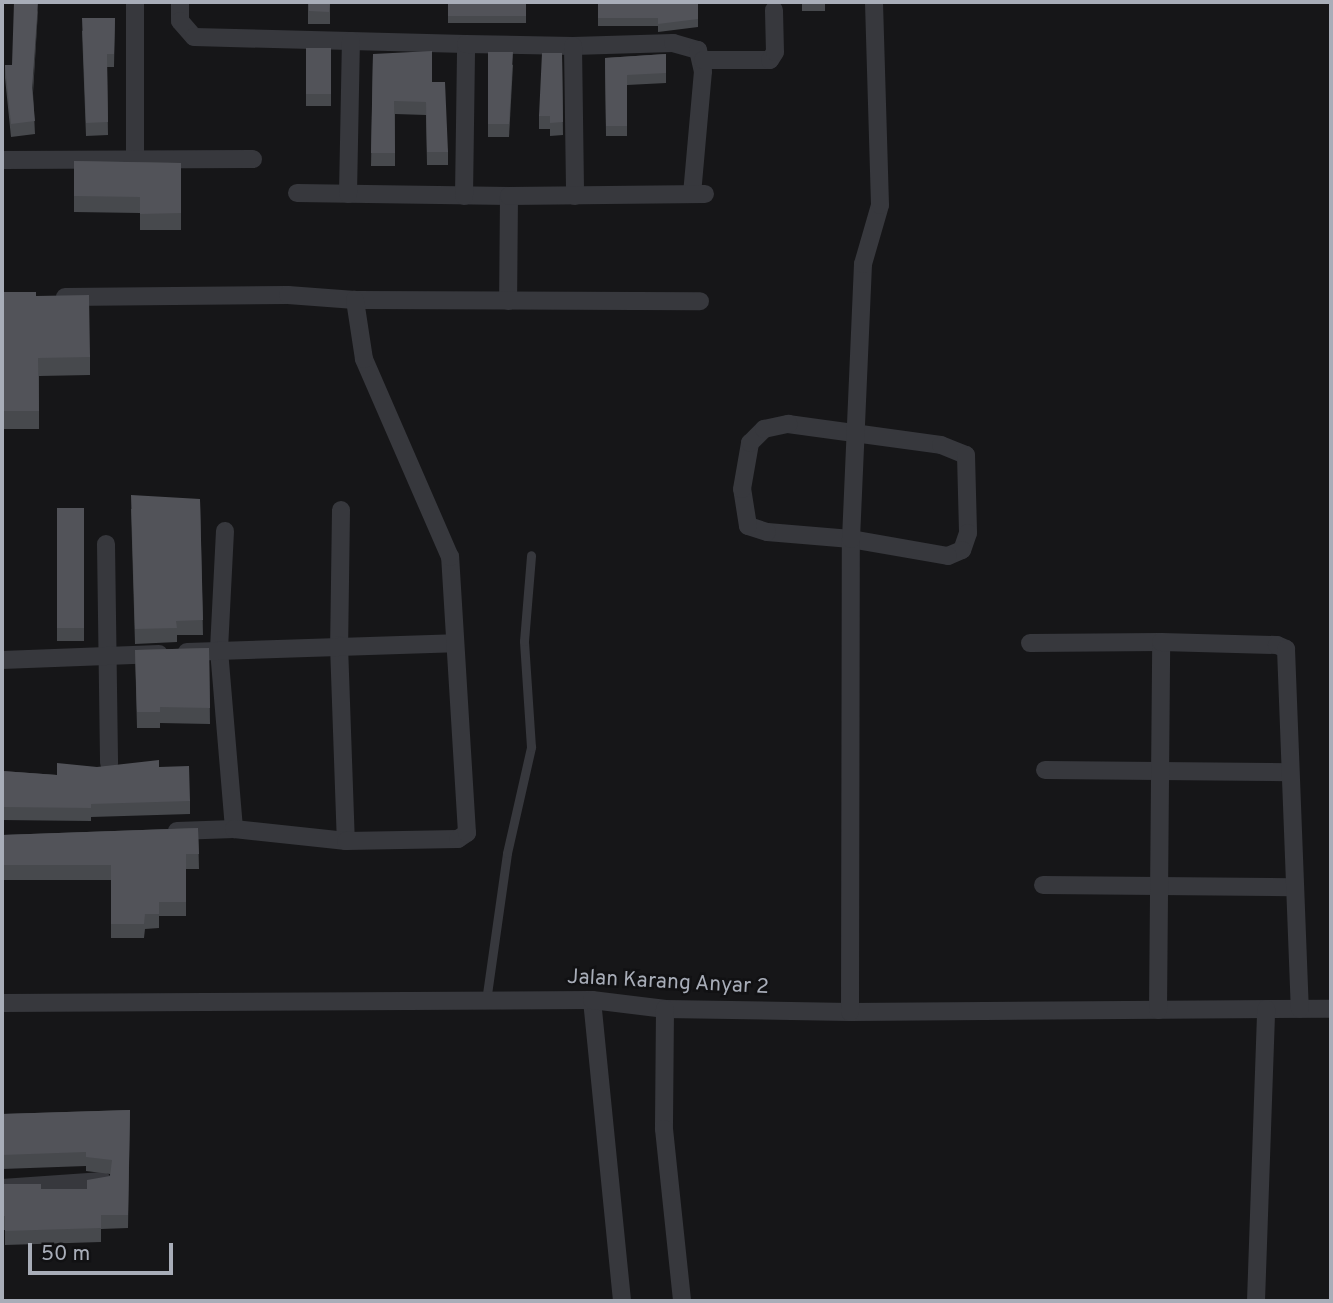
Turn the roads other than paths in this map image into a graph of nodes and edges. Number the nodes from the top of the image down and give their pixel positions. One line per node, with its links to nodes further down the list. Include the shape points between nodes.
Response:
1 (135, 2): 9 (street)
2 (180, 2): 5 (street, via 180,22 194,37)
3 (874, 2): 21 (street, via 880,205 863,264)
4 (775, 10): 8 (street, via 775,52 770,60)
5 (351, 41): 6 (street); 13 (street)
6 (466, 44): 7 (street); 14 (street)
7 (573, 46): 8 (street, via 673,43 698,50); 16 (street)
8 (703, 60): 16 (street, via 698,194)
9 (135, 159): 10 (street); 11 (street)
10 (253, 159)
11 (2, 160)
12 (297, 192): 13 (street)
13 (348, 194): 14 (street)
14 (464, 196): 15 (street)
15 (509, 196): 16 (street); 19 (street)
16 (575, 196)
17 (40, 298): 18 (street, via 288,295)
18 (355, 300): 19 (street); 28 (street, via 364,359 450,557)
19 (508, 301): 20 (street)
20 (699, 301)
21 (856, 433): 24 (street); 24 (street, via 782,424 764,429 750,443 742,489 748,526); 24 (street, via 941,445 965,455 968,533 958,555 948,556)
22 (341, 510): 30 (street)
23 (225, 531): 31 (street)
24 (851, 539): 52 (street)
25 (106, 544): 32 (street)
26 (531, 555): 45 (lane, via 524,641 531,747 507,853)
27 (1161, 642): 29 (street); 36 (street); 37 (street, via 1286,649)
28 (454, 643): 30 (street); 40 (street, via 467,833 458,839)
29 (1030, 643)
30 (339, 645): 31 (street); 40 (street)
31 (219, 650): 32 (street); 38 (street)
32 (107, 657): 33 (street); 34 (street)
33 (2, 660)
34 (109, 763)
35 (1045, 770): 36 (street)
36 (1160, 771): 37 (street); 42 (street)
37 (1289, 772): 43 (street)
38 (234, 829): 39 (street); 40 (street)
39 (152, 832)
40 (346, 841)
41 (1043, 885): 42 (street)
42 (1159, 886): 43 (street); 51 (street)
43 (1292, 887): 49 (street)
44 (592, 1000): 45 (street, Jalan Karang Anyar 2); 47 (street, Jalan Karang Anyar 2); 55 (street)
45 (486, 1001): 46 (street, Jalan Karang Anyar 2)
46 (2, 1003)
47 (665, 1009): 52 (street, Jalan Karang Anyar 2); 56 (street, via 664,1129)
48 (1266, 1009): 49 (street, Jalan Karang Anyar 2); 51 (street, Jalan Karang Anyar 2); 57 (street)
49 (1300, 1009): 50 (street, Jalan Karang Anyar 2)
50 (1331, 1009)
51 (1158, 1010): 52 (street, Jalan Karang Anyar 2)
52 (850, 1012)
53 (103, 1181): 54 (street)
54 (2, 1188)
55 (621, 1301)
56 (682, 1301)
57 (1256, 1301)

